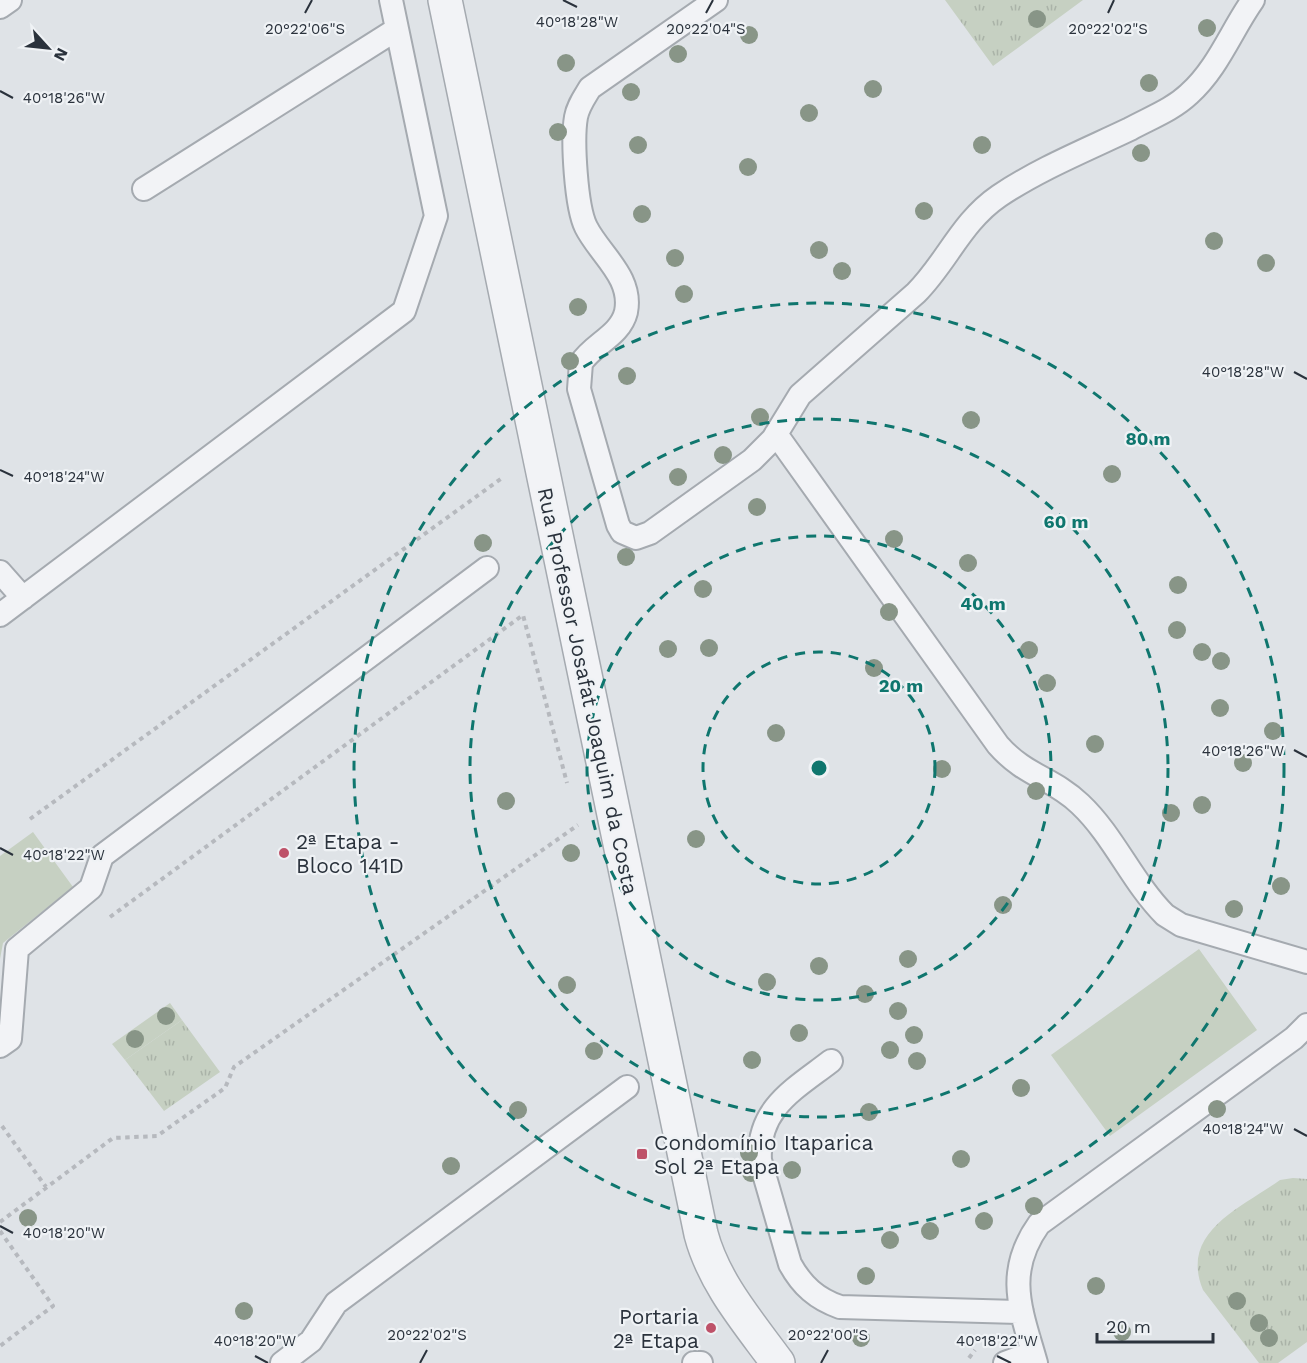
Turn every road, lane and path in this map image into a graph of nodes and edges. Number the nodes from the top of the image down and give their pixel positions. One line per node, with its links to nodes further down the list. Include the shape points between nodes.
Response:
1 (10, 0): 6 (lane)
2 (391, 0): 7 (lane)
3 (445, 0): 34 (street, Rua Professor Josafat Joaquim da Costa, via 700,1234 716,1273)
4 (716, 0): 9 (lane, via 604,77 590,88 580,104 576,118 578,204 585,226 624,283 627,302 619,326 581,363 579,389 618,525 622,532 636,538 650,533 752,460)
5 (1253, 0): 9 (lane, via 1211,70 1188,95 1166,111 998,197 964,229 931,278 800,395)
6 (0, 8)
7 (397, 29): 8 (lane); 13 (lane, via 435,216 404,311)
8 (144, 189)
9 (776, 434): 19 (lane, via 998,745 1022,769 1050,782 1080,804 1165,915 1181,926)
10 (502, 478): 17 (path)
11 (487, 568): 21 (lane, via 102,856 91,888 17,949 10,1039)
12 (0, 572): 13 (lane)
13 (23, 598): 14 (lane)
14 (0, 615)
15 (570, 793): 18 (path, via 523,615)
16 (576, 816): 25 (path, via 579,827 234,1067 225,1088 157,1136 113,1138)
17 (30, 819)
18 (104, 921)
19 (1307, 962)
20 (1307, 1025): 28 (lane, via 1039,1224 1021,1255 1017,1277)
21 (0, 1046)
22 (831, 1060): 28 (lane, via 770,1112 759,1143 760,1160 796,1275 813,1294 840,1307)
23 (627, 1087): 31 (lane, via 336,1303 311,1341)
24 (2, 1126): 25 (path)
25 (46, 1187): 26 (path)
26 (0, 1222)
27 (0, 1231): 29 (path, via 53,1306)
28 (1022, 1312): 30 (lane)
29 (0, 1346)
30 (1032, 1361): 35 (lane, via 1021,1357)
31 (282, 1363)
32 (694, 1363): 33 (lane)
33 (701, 1363)
34 (778, 1363)
35 (1005, 1363)

